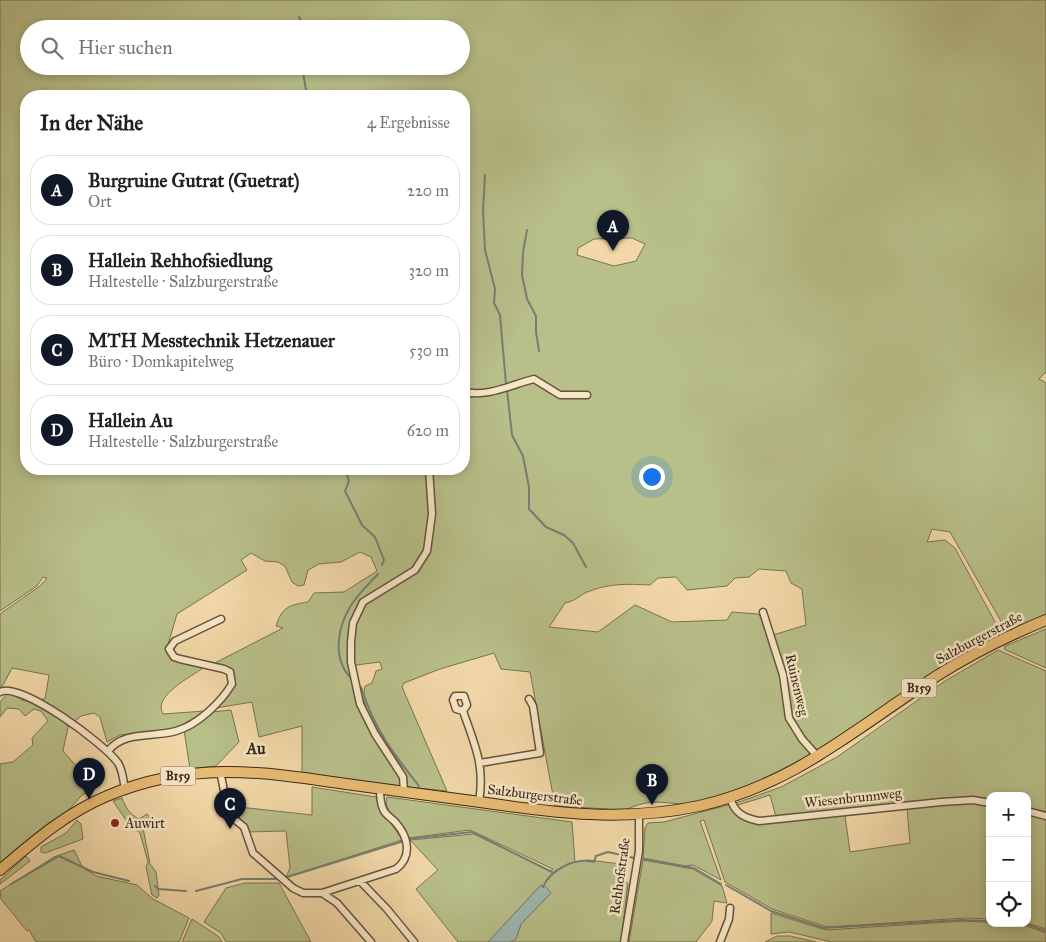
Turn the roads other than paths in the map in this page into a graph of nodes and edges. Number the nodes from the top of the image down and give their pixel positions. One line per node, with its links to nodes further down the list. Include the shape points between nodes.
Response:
1 (470, 393): 2 (street, via 493,393 534,380 560,395)
2 (587, 395)
3 (429, 475): 14 (street, via 432,514 427,551 415,570 363,602 353,623 351,642 350,662 360,704 375,734 399,769)
4 (763, 612): 11 (street, Ruinenweg, via 783,675 789,718)
5 (221, 620): 10 (street, via 175,641 169,649 174,657 230,672 232,684 228,692 195,722 177,731 122,738)
6 (1046, 620): 11 (main road, Salzburgerstraße / B159, via 958,662)
7 (0, 692): 10 (street, via 8,690 49,708)
8 (529, 699): 12 (street, via 533,706 540,753)
9 (463, 711): 12 (street)
10 (108, 751): 15 (street, via 119,764)
11 (818, 758): 17 (main road, Salzburgerstraße / B159, via 776,780)
12 (480, 763): 18 (street, via 483,780)
13 (220, 771): 15 (main road, Salzburgerstraße / B159, via 169,777); 16 (main road, Salzburgerstraße / B159, via 272,773); 25 (street, via 229,814 244,827 252,853 293,888 303,893)
14 (404, 788): 16 (main road, Salzburgerstraße / B159); 18 (main road, Salzburgerstraße / B159)
15 (125, 789): 23 (main road, Salzburgerstraße / B159, via 76,812 38,837)
16 (380, 789): 24 (street, via 383,810 396,823 408,852 403,864 396,869)
17 (730, 797): 19 (street, Wiesenbrunnweg, via 742,816 759,821 941,802); 21 (main road, Salzburgerstraße / B159, via 698,806)
18 (480, 798): 21 (main road, Salzburgerstraße / B159, via 576,815)
19 (986, 802)
20 (1031, 812): 22 (street)
21 (639, 814): 29 (street, Rehhofstraße, via 639,851)
22 (1046, 816)
23 (0, 870)
24 (360, 881): 25 (street); 28 (street)
25 (322, 893): 27 (street, via 337,903)
26 (730, 908): 30 (street)
27 (371, 942)
28 (414, 942)
29 (624, 942)
30 (720, 942)

